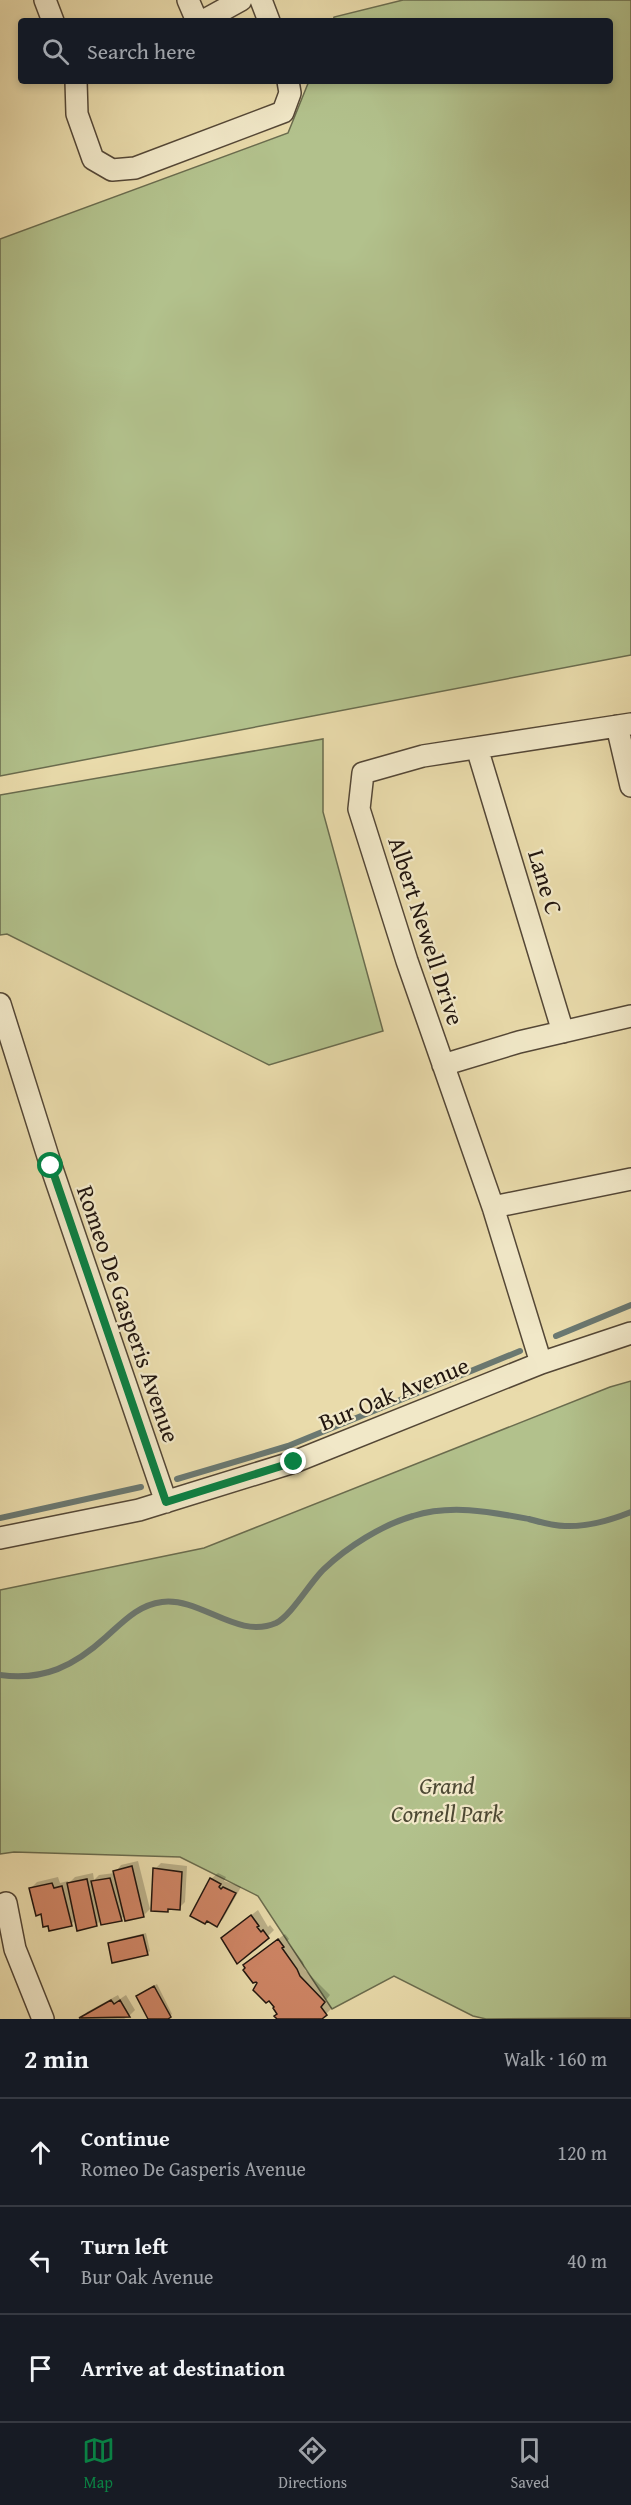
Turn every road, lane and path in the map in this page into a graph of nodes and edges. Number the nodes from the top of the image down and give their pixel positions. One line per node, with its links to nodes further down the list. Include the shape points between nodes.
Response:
1 (45, 0): 5 (street)
2 (188, 0): 6 (street)
3 (241, 0): 7 (street)
4 (261, 0): 8 (street)
5 (52, 18)
6 (195, 18)
7 (208, 18)
8 (268, 18)
9 (75, 84): 10 (street, via 77,114 93,159 111,170 135,168 283,112 290,93)
10 (288, 84)
11 (624, 725): 12 (street, Albert Newell Drive); 13 (street)
12 (477, 748): 16 (street, Lane C); 17 (street, Albert Newell Drive, via 423,756 363,773 359,809)
13 (631, 786)
14 (0, 1004): 22 (street, Romeo De Gasperis Avenue)
15 (631, 1016): 16 (street)
16 (563, 1032): 17 (street)
17 (443, 1065): 19 (street, Albert Newell Drive)
18 (631, 1179): 19 (street)
19 (493, 1207): 21 (street, Albert Newell Drive)
20 (631, 1333): 21 (street, Bur Oak Avenue)
21 (541, 1363): 22 (street, Bur Oak Avenue, via 294,1462)
22 (166, 1502): 23 (street, Bur Oak Avenue)
23 (0, 1538)
24 (6, 1903): 25 (street)
25 (7, 1951): 26 (street)
26 (44, 2019)

